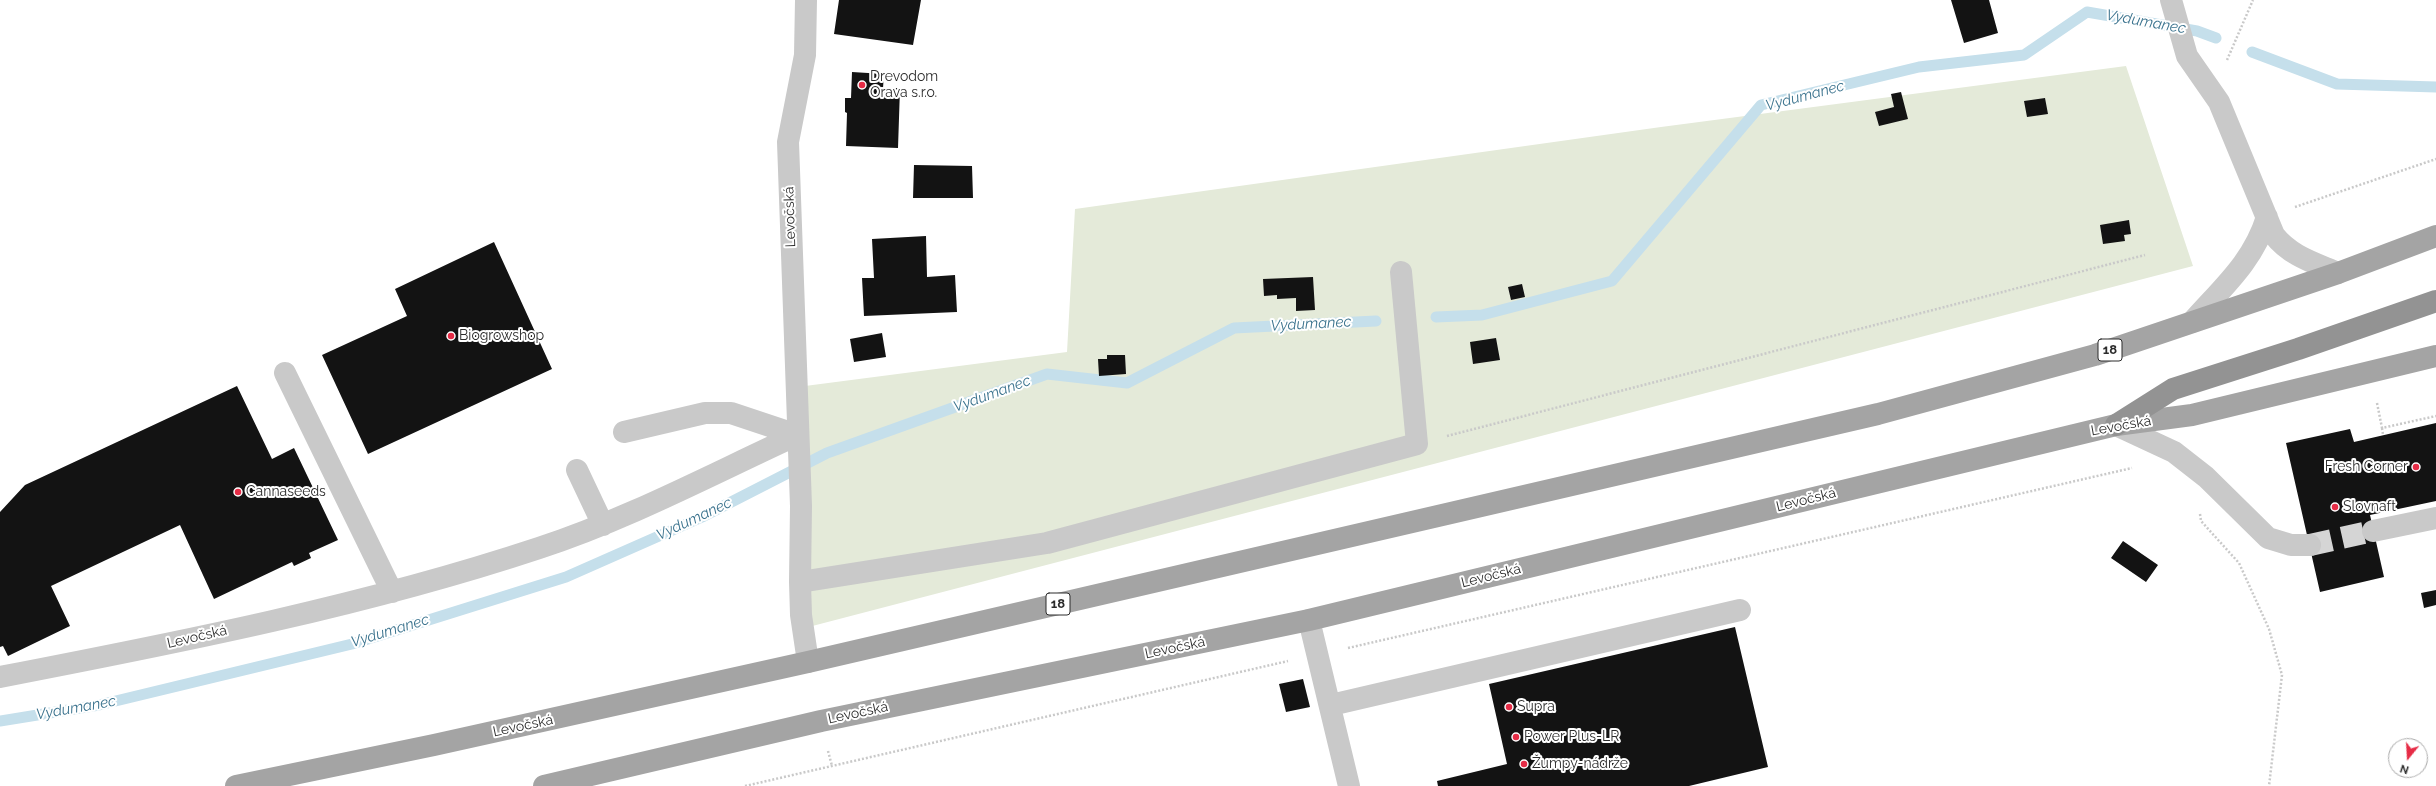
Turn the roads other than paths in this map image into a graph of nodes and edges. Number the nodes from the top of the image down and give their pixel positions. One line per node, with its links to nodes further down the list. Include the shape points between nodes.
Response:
1 (806, 0): 13 (street, Levočská, via 804,55 788,142)
2 (2173, 3): 3 (street, via 2187,56 2218,102)
3 (2267, 217): 6 (street, via 2274,235 2282,245 2294,254); 8 (street, via 2252,253)
4 (2436, 236): 6 (main road, Levočská / 18)
5 (1401, 272): 19 (street, via 1417,444 1047,543)
6 (2338, 273): 8 (main road, Levočská / 18)
7 (2436, 301): 11 (highway, via 2173,389)
8 (2192, 322): 23 (main road, Levočská / 18, via 2095,355 1878,414)
9 (2436, 356): 11 (main road, Levočská, via 2192,415)
10 (285, 373): 20 (street)
11 (2116, 424): 18 (street, via 2174,452 2206,477 2268,538 2291,545); 22 (main road, Levočská)
12 (624, 432): 13 (street, via 698,414 731,412)
13 (797, 441): 16 (street, Levočská); 19 (street, Levočská, via 801,506)
14 (577, 470): 16 (street)
15 (2436, 518): 17 (street)
16 (603, 525): 20 (street, Levočská, via 539,548)
17 (2374, 531)
18 (2310, 545)
19 (800, 582): 23 (street, Levočská)
20 (392, 592): 24 (street, Levočská, via 135,651)
21 (1740, 610): 25 (street)
22 (1309, 620): 25 (street); 27 (main road, Levočská, via 821,721)
23 (808, 662): 26 (main road, Levočská / 18, via 441,744)
24 (0, 677)
25 (1331, 705): 28 (street)
26 (236, 786)
27 (544, 786)
28 (1349, 786)

